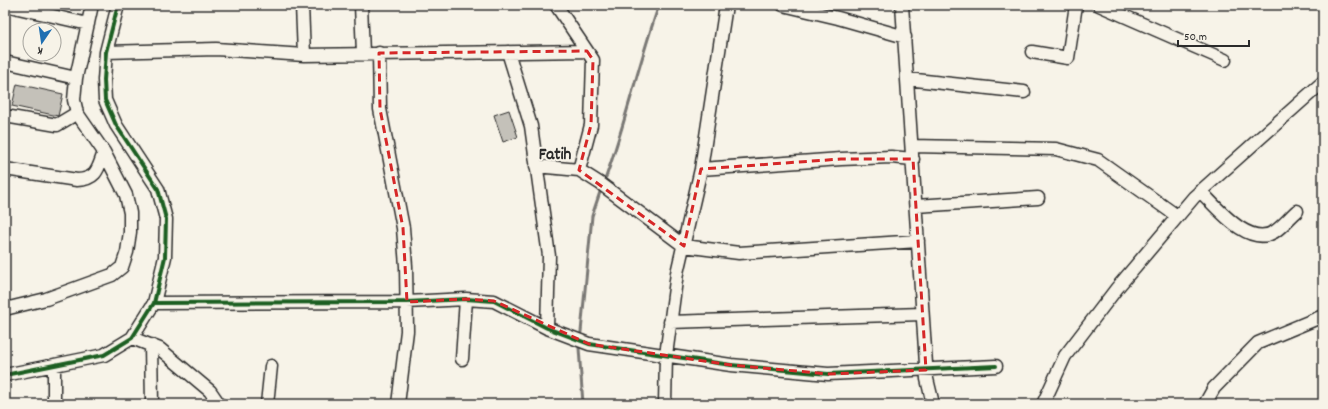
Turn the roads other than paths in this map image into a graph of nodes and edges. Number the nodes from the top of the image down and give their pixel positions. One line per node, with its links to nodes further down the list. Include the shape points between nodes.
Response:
1 (5, 5): 12 (street)
2 (92, 5): 12 (street)
3 (118, 5): 15 (street)
4 (302, 5): 20 (street)
5 (361, 5): 18 (street)
6 (556, 5): 14 (street)
7 (726, 5): 34 (street)
8 (786, 5): 13 (street)
9 (902, 5): 13 (street)
10 (1076, 5): 17 (street, via 1068,58)
11 (1098, 5): 21 (street)
12 (88, 24): 23 (street)
13 (905, 37): 24 (street)
14 (587, 51): 16 (street); 35 (street, via 593,60 591,125)
15 (106, 52): 20 (street, via 216,49); 45 (street, via 105,100 116,125 158,189 166,219 165,257)
16 (508, 52): 19 (street); 32 (street, via 531,126)
17 (1032, 52)
18 (363, 53): 19 (street); 20 (street)
19 (379, 53): 44 (street, via 380,109 403,228)
20 (304, 55)
21 (1225, 60)
22 (5, 62): 23 (street)
23 (76, 78): 27 (street, via 74,100)
24 (907, 79): 26 (street); 29 (street)
25 (1323, 82): 36 (street)
26 (1024, 92)
27 (78, 113): 28 (street, via 57,125); 30 (street)
28 (5, 118)
29 (912, 146): 31 (street); 40 (street, via 1056,149 1098,160)
30 (104, 152): 33 (street, via 98,172 87,180); 46 (street, via 120,183 130,213 130,232 122,267 112,275 46,299)
31 (913, 159): 34 (street, via 841,159); 38 (street)
32 (536, 166): 35 (street); 50 (street, via 549,256)
33 (5, 169)
34 (701, 169): 42 (street)
35 (579, 170): 42 (street)
36 (1200, 191): 39 (street, via 1240,229 1252,234 1263,235 1273,232); 40 (street)
37 (1038, 198): 38 (street)
38 (916, 206): 41 (street)
39 (1297, 211)
40 (1177, 216): 67 (street, via 1065,356)
41 (918, 241): 42 (street, via 740,253); 47 (street)
42 (684, 246): 49 (street)
43 (466, 298): 44 (street); 50 (street, via 494,301); 54 (street)
44 (407, 302): 45 (street); 64 (street, via 407,331)
45 (154, 303): 51 (street)
46 (5, 309)
47 (922, 314): 49 (street); 58 (street)
48 (1323, 316): 68 (street, via 1258,343 1214,388)
49 (670, 322): 53 (street)
50 (547, 328): 53 (street, via 589,344)
51 (132, 338): 52 (street); 55 (street, via 104,355)
52 (151, 346): 61 (street); 62 (street, via 160,349 210,391)
53 (666, 355): 58 (street, via 731,365 828,374); 65 (street)
54 (462, 359)
55 (54, 365): 59 (street); 60 (street)
56 (271, 366): 63 (street)
57 (996, 366): 58 (street)
58 (926, 370): 66 (street)
59 (5, 375)
60 (54, 404)
61 (152, 404)
62 (219, 404)
63 (267, 404)
64 (398, 404)
65 (664, 404)
66 (933, 404)
67 (1044, 404)
68 (1205, 404)

